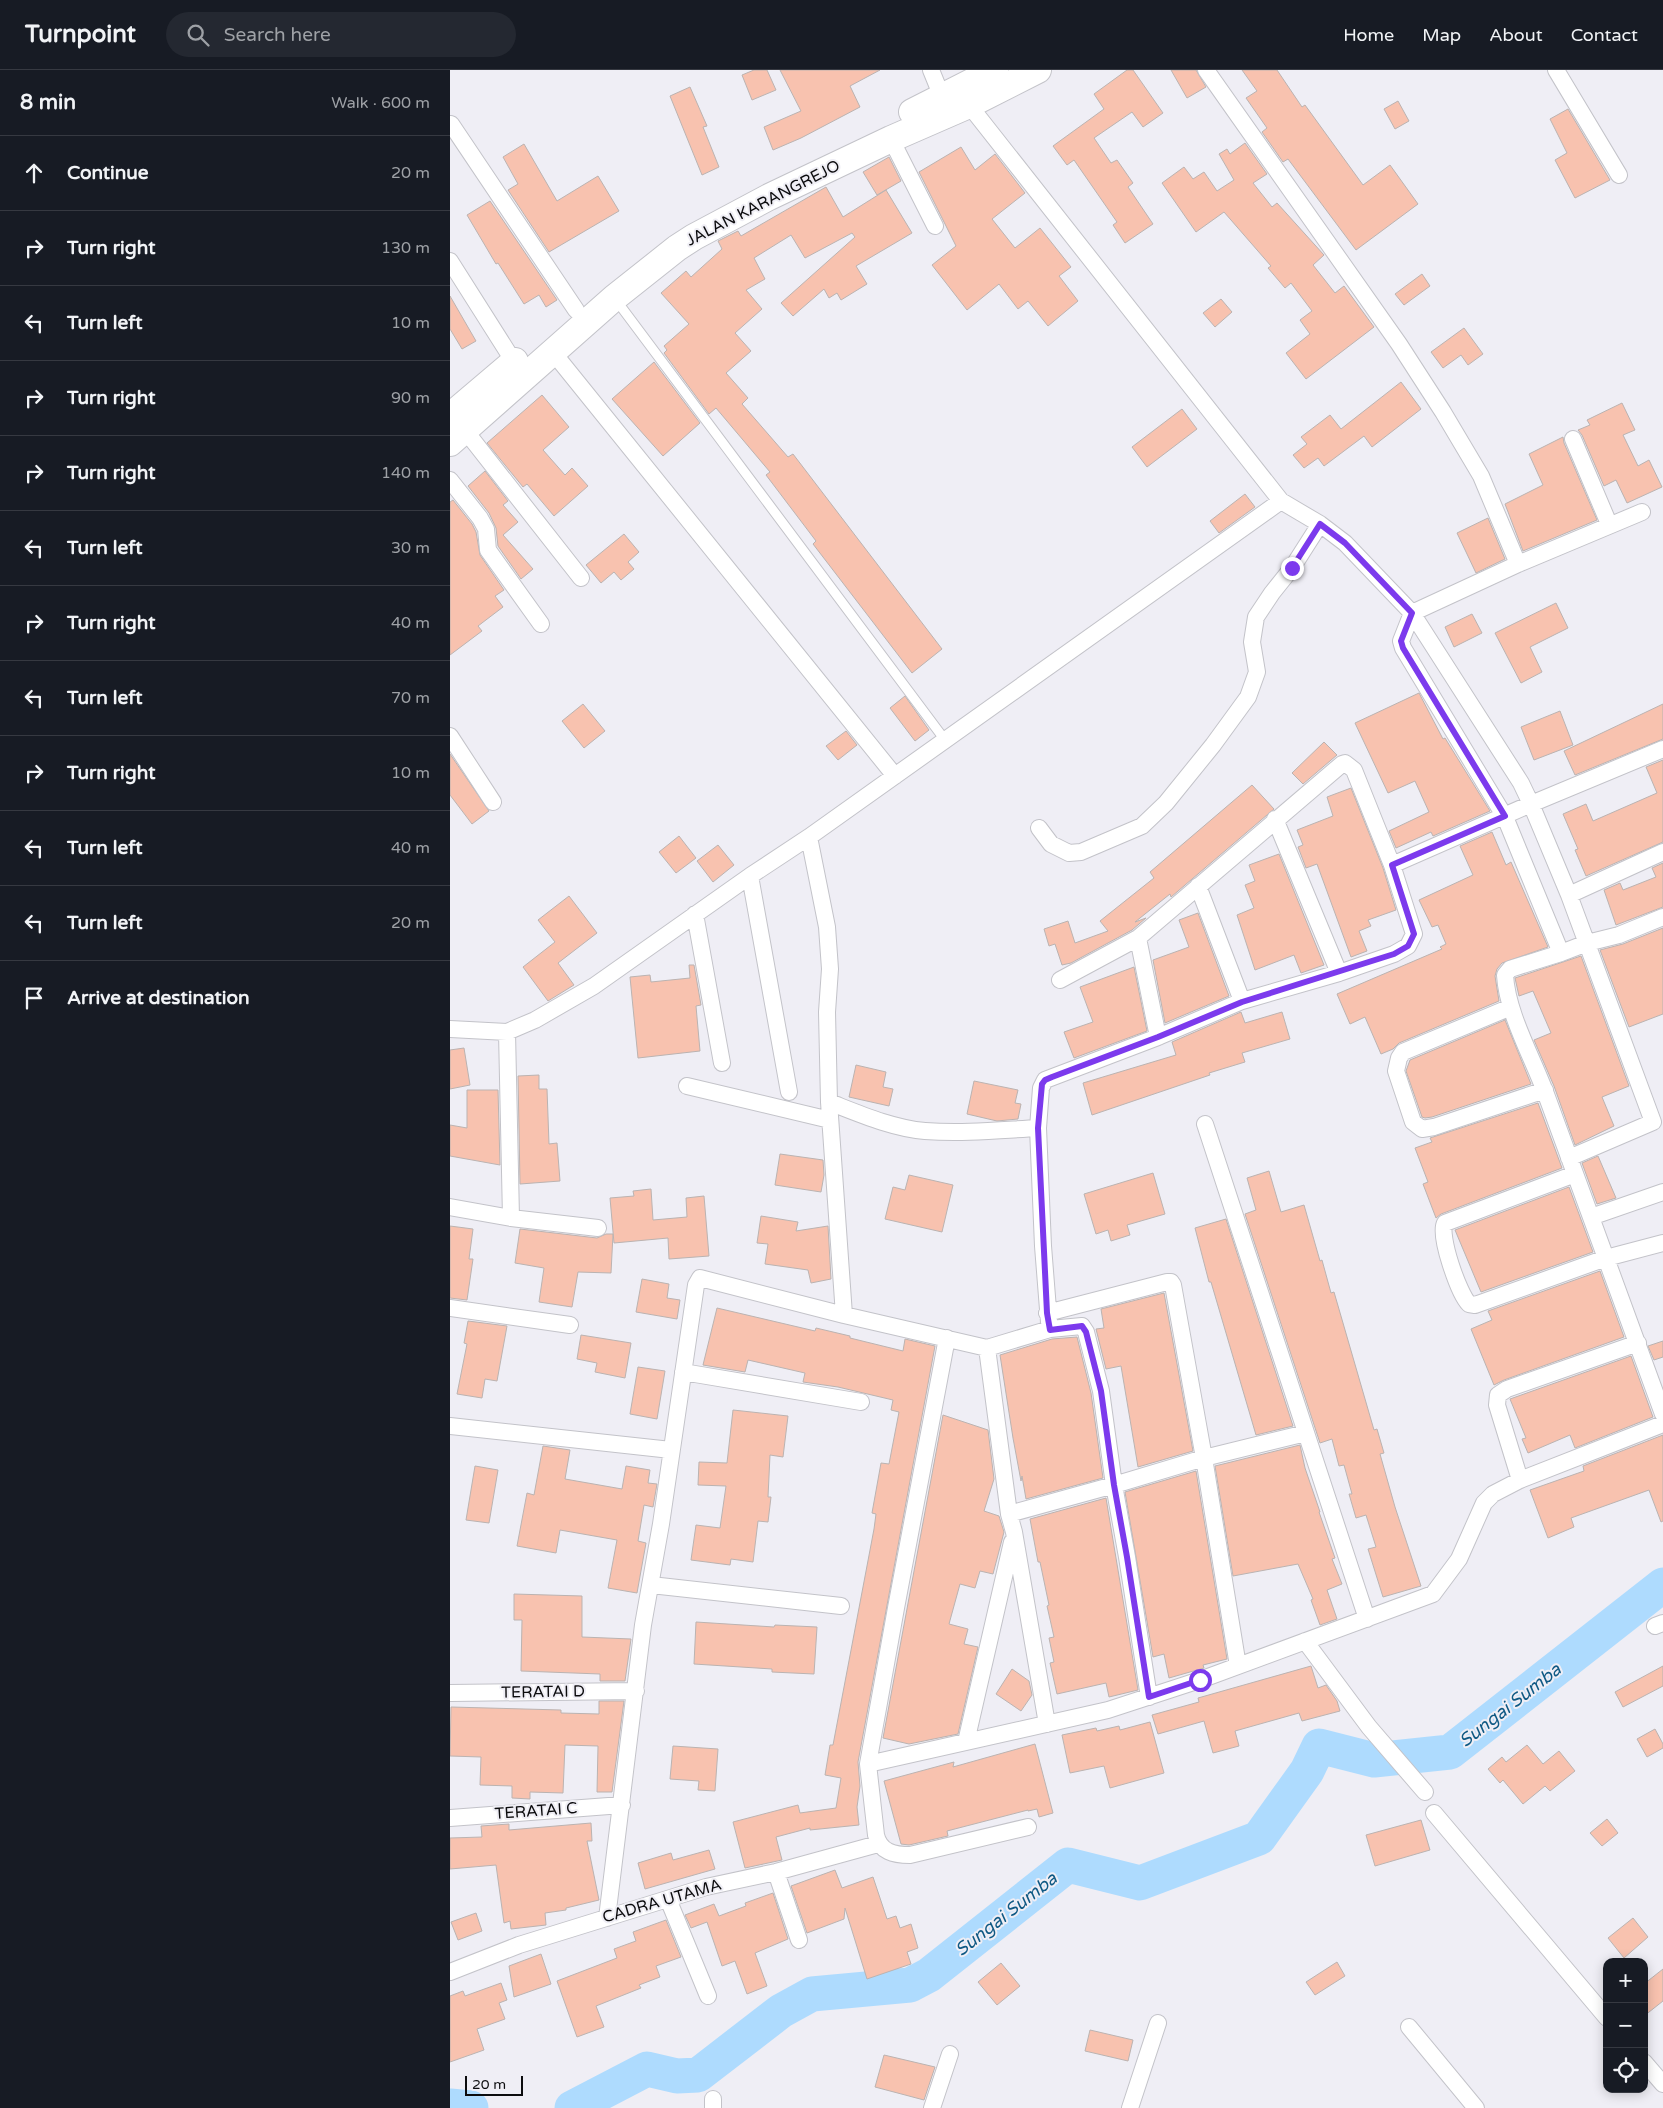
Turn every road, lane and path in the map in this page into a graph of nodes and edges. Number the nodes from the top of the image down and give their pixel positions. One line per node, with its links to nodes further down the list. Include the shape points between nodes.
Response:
1 (931, 70): 6 (street)
2 (995, 70): 6 (main road, JALAN KARANGREJO)
3 (1038, 70): 7 (main road, JALAN KARANGREJO)
4 (1206, 70): 24 (street, via 1399,344 1443,412 1481,476)
5 (1556, 70): 10 (street)
6 (942, 96): 14 (main road, JALAN KARANGREJO, via 697,220)
7 (969, 105): 9 (main road, JALAN KARANGREJO); 20 (street)
8 (450, 124): 14 (street)
9 (891, 139): 11 (street); 13 (main road, JALAN KARANGREJO, via 694,237)
10 (1619, 175)
11 (935, 226)
12 (450, 260): 16 (street)
13 (614, 298): 15 (main road, JALAN KARANGREJO); 29 (lane)
14 (576, 310): 16 (main road, JALAN KARANGREJO)
15 (552, 351): 17 (main road, JALAN KARANGREJO); 31 (street)
16 (514, 362): 17 (main road, JALAN KARANGREJO)
17 (454, 421): 25 (street)
18 (1573, 439): 23 (street)
19 (450, 480): 27 (street, via 486,529 488,550)
20 (1281, 501): 22 (street); 29 (street)
21 (1642, 512): 23 (street)
22 (1320, 524): 26 (street, via 1345,543); 36 (street, via 1256,617 1252,642 1256,672 1248,697 1166,803 1142,826 1082,852 1069,852 1051,844)
23 (1609, 524): 24 (street)
24 (1518, 564): 26 (street)
25 (581, 578)
26 (1412, 613): 33 (street); 34 (street, via 1401,641 1403,648)
27 (540, 624)
28 (450, 736): 32 (street)
29 (945, 740): 31 (street)
30 (1663, 749): 33 (street)
31 (895, 776): 37 (street)
32 (493, 802)
33 (1531, 804): 34 (street); 42 (street)
34 (1505, 816): 39 (street); 47 (street)
35 (1274, 820): 39 (street, via 1346,763 1354,770); 41 (street); 48 (street)
36 (1039, 828)
37 (809, 837): 40 (street); 59 (street, via 827,927 830,969 827,1012)
38 (1663, 852): 42 (street)
39 (1392, 865): 48 (street, via 1414,934 1412,940 1394,954)
40 (750, 876): 43 (street); 58 (street)
41 (1198, 886): 45 (street); 50 (street)
42 (1569, 895): 46 (street)
43 (695, 914): 53 (street, via 594,986); 55 (street)
44 (1663, 917): 46 (street, via 1619,935)
45 (1138, 938): 49 (street); 54 (street)
46 (1587, 943): 47 (street); 64 (street, via 1653,1122)
47 (1561, 953): 51 (street, via 1510,969 1505,975)
48 (1339, 973): 50 (street)
49 (1060, 980)
50 (1242, 1002): 54 (street)
51 (1511, 1006): 57 (street); 57 (street, via 1403,1052 1398,1058 1396,1071 1414,1122 1422,1129 1434,1127)
52 (450, 1029): 53 (street)
53 (507, 1032): 70 (street)
54 (1158, 1037): 63 (street, via 1045,1080 1041,1088)
55 (722, 1063)
56 (687, 1086): 61 (street)
57 (1545, 1090): 65 (street)
58 (789, 1092)
59 (829, 1102): 61 (street); 63 (street, via 874,1119 924,1131)
60 (1663, 1119): 64 (street)
61 (830, 1120): 76 (street)
62 (1205, 1124): 88 (street)
63 (1038, 1128): 75 (street)
64 (1638, 1128): 65 (street)
65 (1569, 1158): 66 (street)
66 (1575, 1174): 69 (street); 73 (street, via 1445,1223 1443,1231 1456,1279 1465,1300 1475,1305)
67 (1663, 1192): 69 (street)
68 (450, 1208): 70 (street)
69 (1591, 1217): 73 (street)
70 (511, 1218): 71 (street)
71 (598, 1228)
72 (1663, 1243): 73 (street)
73 (1606, 1258): 80 (street)
74 (450, 1308): 77 (street)
75 (1047, 1313): 78 (street); 90 (street, via 1171,1282)
76 (844, 1315): 79 (street); 82 (street, via 700,1278 696,1285)
77 (570, 1325)
78 (1050, 1330): 81 (street); 92 (street, via 1075,1325 1082,1326 1086,1332 1101,1391)
79 (947, 1338): 81 (street); 105 (street)
80 (1638, 1343): 83 (street); 91 (street, via 1498,1395 1497,1405)
81 (987, 1348): 93 (street)
82 (683, 1372): 84 (street); 89 (street)
83 (1660, 1394): 85 (street)
84 (861, 1402)
85 (1663, 1414)
86 (1663, 1424): 91 (street)
87 (450, 1426): 89 (street)
88 (1306, 1433): 90 (street); 97 (street)
89 (671, 1450): 95 (street)
90 (1204, 1458): 92 (street); 99 (street)
91 (1520, 1480): 97 (street, via 1493,1494 1484,1504 1459,1559 1433,1594)
92 (1114, 1485): 93 (street); 102 (street)
93 (1009, 1514): 94 (street)
94 (1014, 1532): 103 (street); 104 (street)
95 (651, 1585): 96 (street); 100 (street)
96 (841, 1606)
97 (1367, 1619): 98 (street)
98 (1305, 1641): 99 (street); 106 (street, via 1369,1727)
99 (1238, 1666): 102 (street)
100 (636, 1691): 101 (street, TERATAI D); 107 (street)
101 (450, 1693)
102 (1149, 1697): 103 (street)
103 (1047, 1724): 104 (street)
104 (966, 1742): 105 (street)
105 (868, 1764): 111 (street)
106 (1425, 1792)
107 (622, 1805): 109 (street, TERATAI C); 114 (street)
108 (1434, 1813): 118 (street)
109 (450, 1818)
110 (1028, 1827): 111 (street, via 910,1855 895,1855)
111 (878, 1844): 112 (street, CADRA UTAMA)
112 (776, 1872): 113 (street, CADRA UTAMA); 115 (street)
113 (668, 1899): 114 (street, CADRA UTAMA); 117 (street)
114 (608, 1918): 116 (street, CADRA UTAMA, via 519,1945)
115 (799, 1940)
116 (450, 1972)
117 (708, 1996)
118 (1603, 2013)
119 (1158, 2023): 125 (street)
120 (1409, 2027): 126 (street)
121 (950, 2054): 124 (street)
122 (1648, 2067): 123 (street)
123 (1663, 2084)
124 (932, 2108)
125 (1130, 2108)
126 (1476, 2108)

